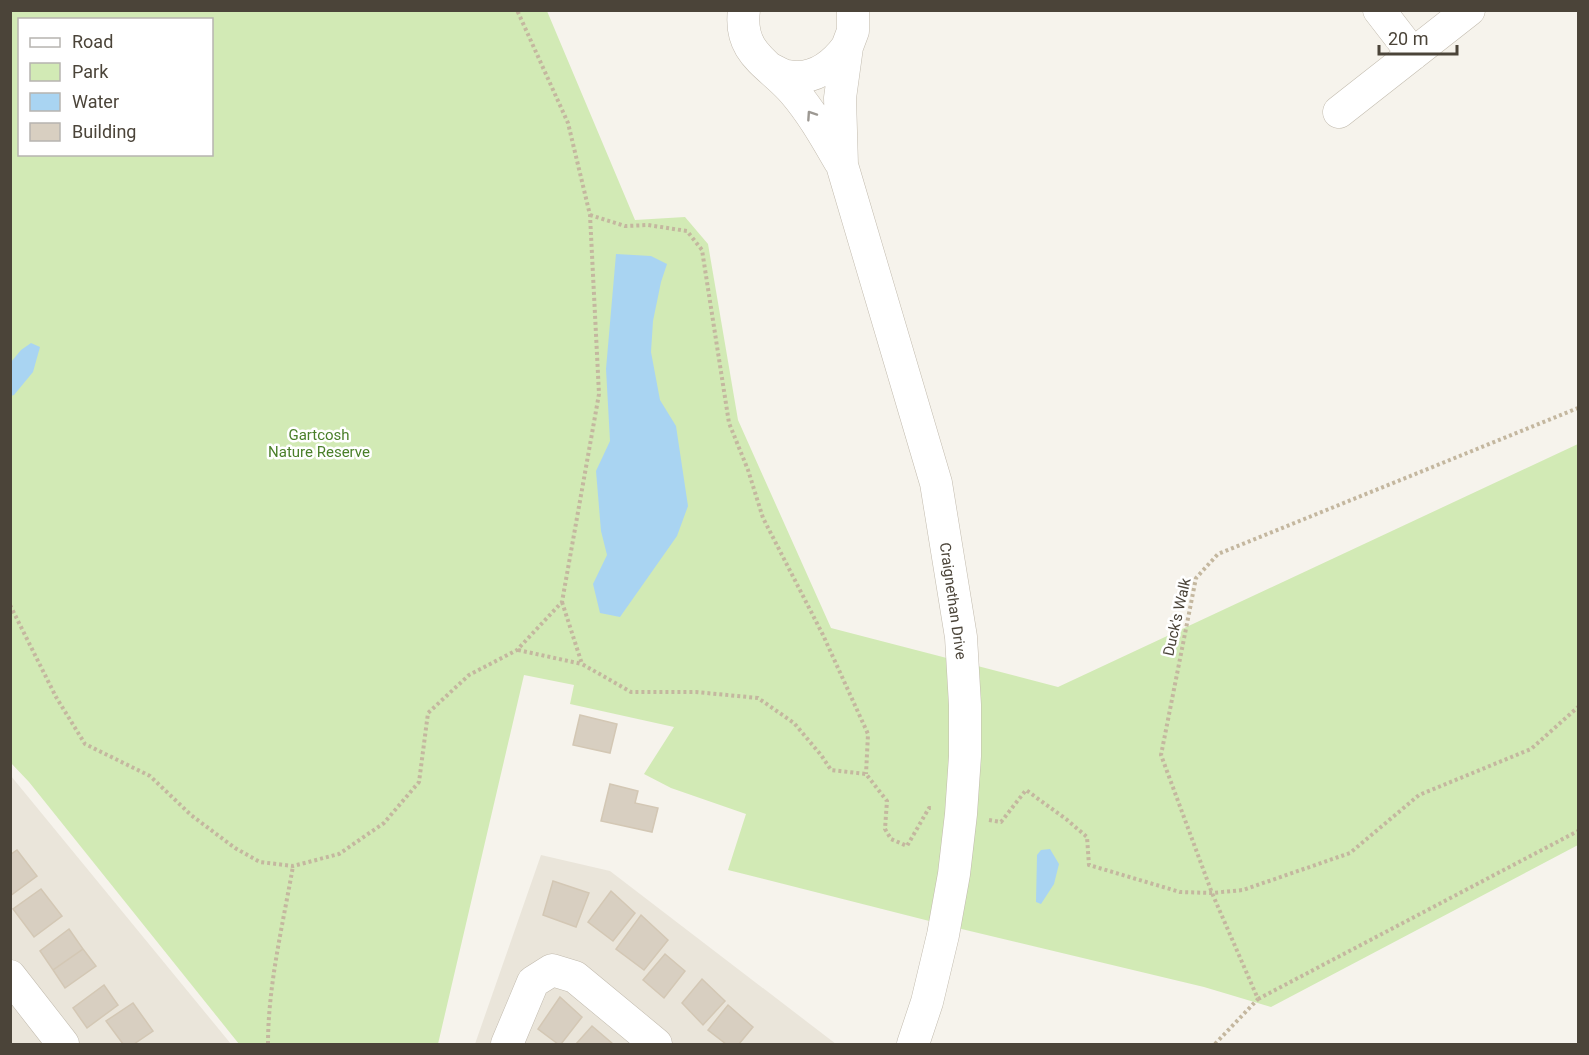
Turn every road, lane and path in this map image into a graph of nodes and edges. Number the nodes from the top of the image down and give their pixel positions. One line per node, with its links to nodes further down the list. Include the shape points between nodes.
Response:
1 (517, 10): 10 (path, via 568,123)
2 (744, 10): 7 (street, via 746,40 755,56)
3 (1379, 10): 6 (street)
4 (1469, 10): 6 (street)
5 (854, 25): 7 (street, via 836,62 821,72 786,76); 9 (street, via 840,98)
6 (1413, 54): 8 (street)
7 (769, 68): 9 (street, one-way to 7, via 805,106)
8 (1339, 112)
9 (842, 165): 29 (street, Craignethan Drive, via 936,483 961,637 965,756 954,874 927,1002)
10 (590, 215): 12 (path, via 598,394); 17 (path, via 625,226 687,231 702,250 729,423 763,518 868,734)
11 (1578, 408): 22 (path, Duck's Walk, via 1218,554 1196,578 1161,754)
12 (562, 602): 14 (path); 15 (path)
13 (10, 605): 21 (path, via 56,697 85,744 150,776 191,815 235,848 260,862)
14 (517, 650): 15 (path); 21 (path, via 470,675 428,713 419,782 384,824 339,854)
15 (582, 664): 17 (path, via 631,692 696,692 758,698 794,723 831,770)
16 (1578, 707): 22 (path, via 1531,749 1419,795 1350,853 1243,890)
17 (866, 774): 18 (path, via 887,801 885,829 891,839 907,846 929,808)
18 (935, 809)
19 (982, 818): 22 (path, via 1001,822 1026,790 1087,837 1089,865 1180,892)
20 (1578, 831): 24 (path)
21 (293, 866): 26 (path)
22 (1212, 893): 24 (path, Duck's Walk)
23 (10, 976): 25 (street)
24 (1258, 999): 30 (path)
25 (63, 1044)
26 (268, 1044)
27 (507, 1044): 28 (street, via 533,982 552,970 575,977)
28 (656, 1044)
29 (913, 1044)
30 (1215, 1044)

